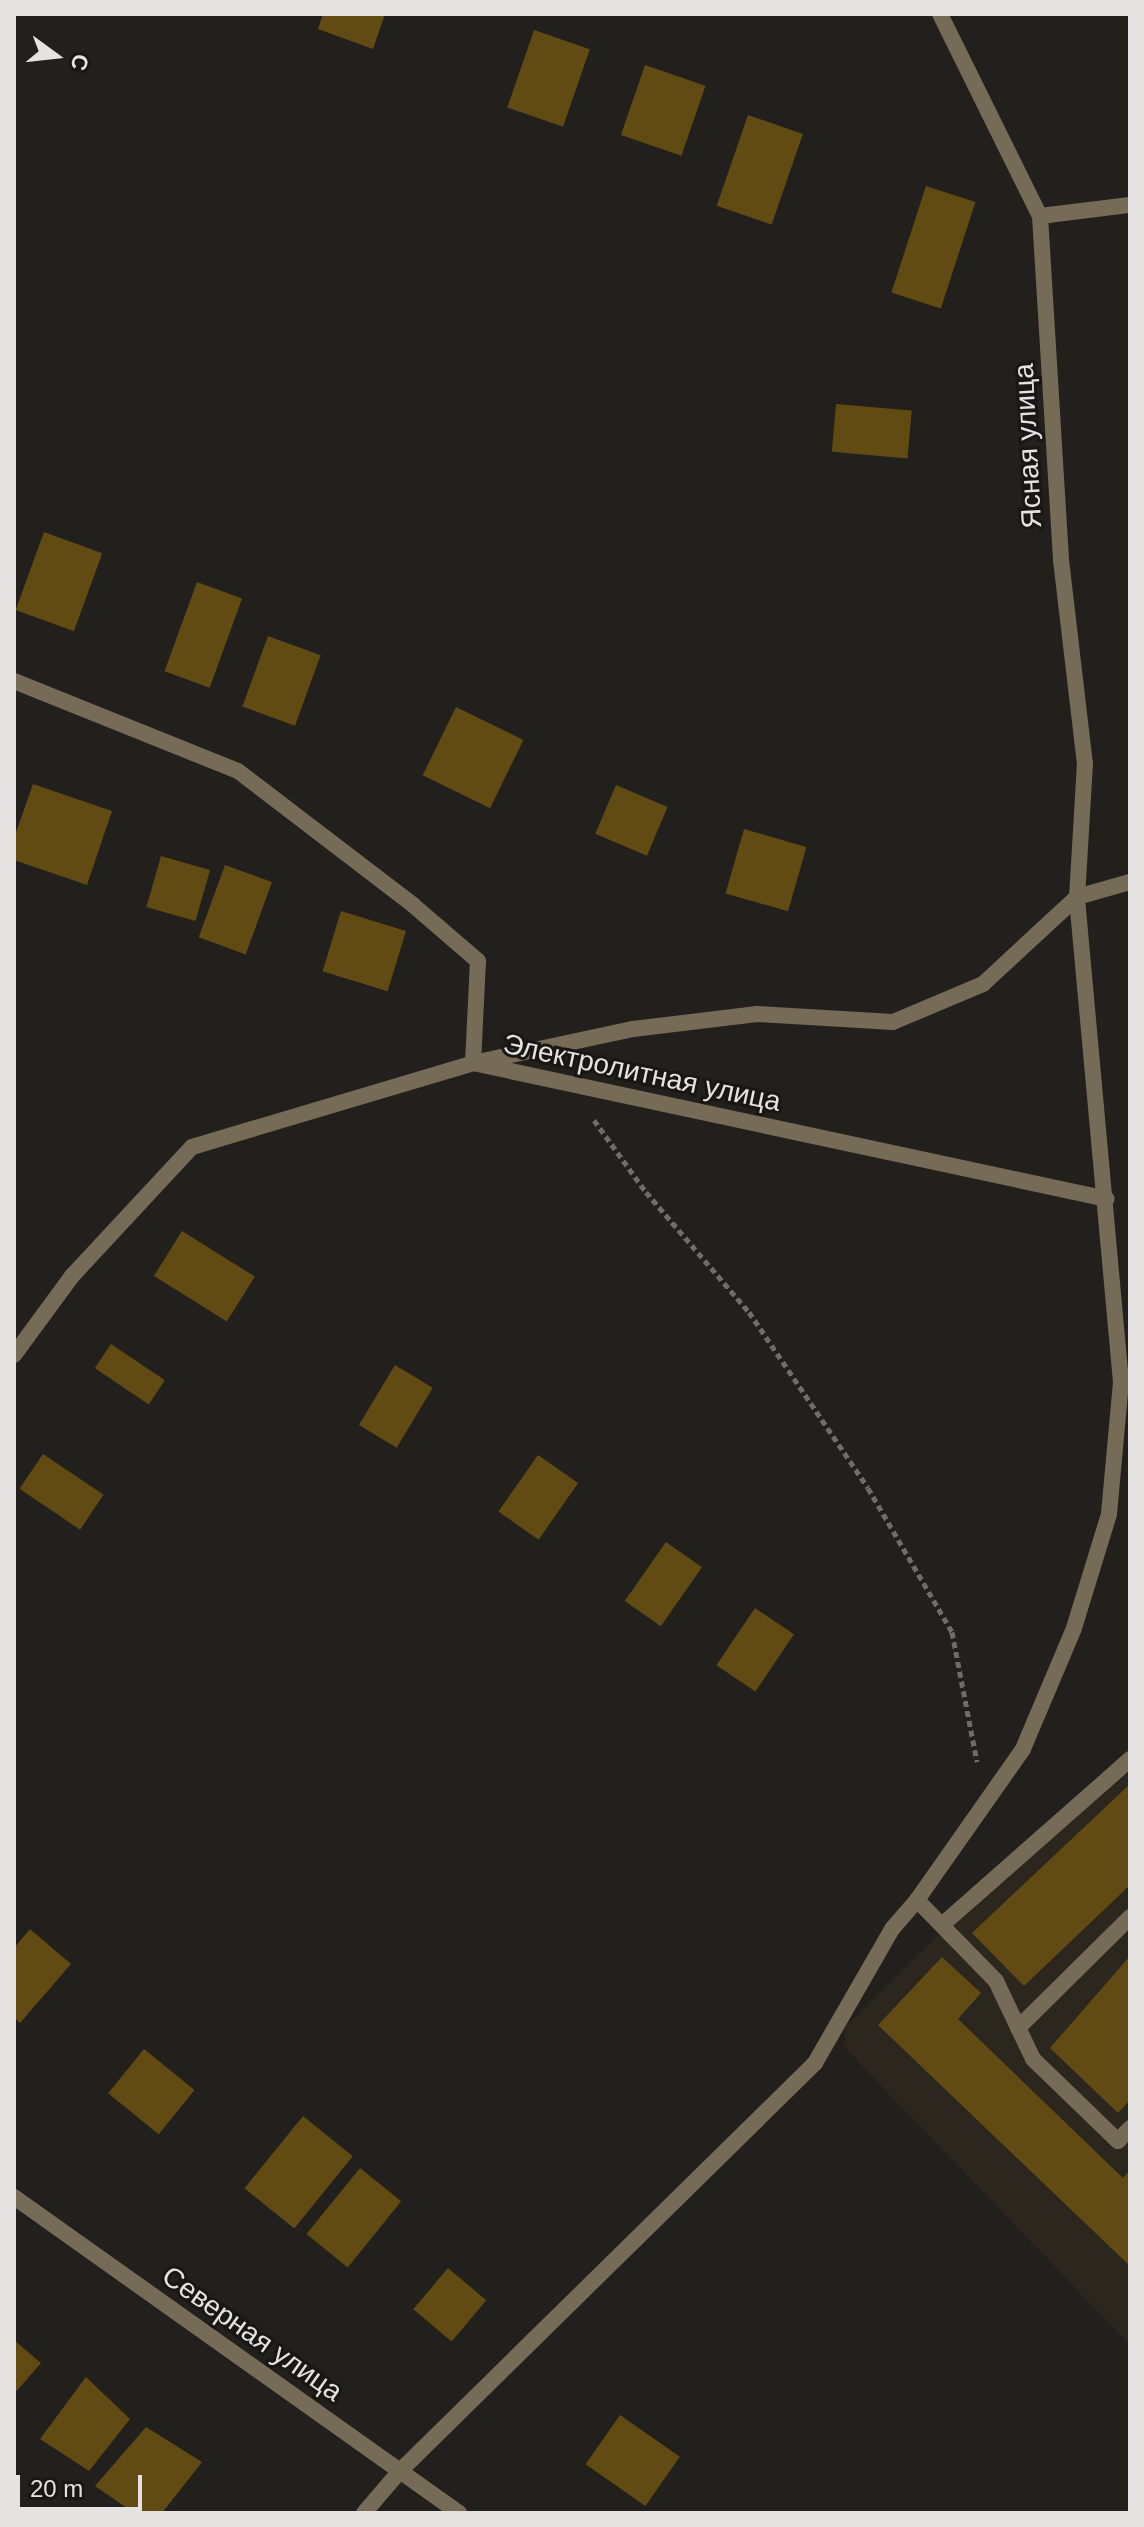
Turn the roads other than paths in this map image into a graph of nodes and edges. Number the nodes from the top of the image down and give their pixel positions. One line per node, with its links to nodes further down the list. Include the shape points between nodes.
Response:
1 (940, 14): 3 (street, Ясная улица)
2 (1130, 205): 3 (street)
3 (1040, 216): 6 (street, Ясная улица, via 1061,560 1085,763)
4 (14, 681): 7 (street, Электролитная улица, via 238,771 413,905 478,961)
5 (1130, 882): 6 (street)
6 (1077, 897): 7 (street, via 983,984 893,1022 757,1014 633,1029); 8 (street, Ясная улица)
7 (473, 1063): 8 (street, Электролитная улица); 9 (street, via 192,1147 72,1276)
8 (1107, 1199): 11 (street, Ясная улица, via 1121,1382 1109,1514 1074,1628 1023,1749)
9 (14, 1355)
10 (1130, 1759): 13 (street)
11 (917, 1900): 13 (street); 17 (street, Ясная улица, via 892,1929 815,2063)
12 (1130, 1917): 14 (street)
13 (942, 1925): 14 (street, via 996,1981)
14 (1018, 2028): 15 (street, via 1033,2059 1118,2141)
15 (1130, 2128)
16 (14, 2197): 17 (street, Северная улица)
17 (400, 2471): 18 (street, Ясная улица); 19 (street, Северная улица)
18 (364, 2513)
19 (459, 2513)

